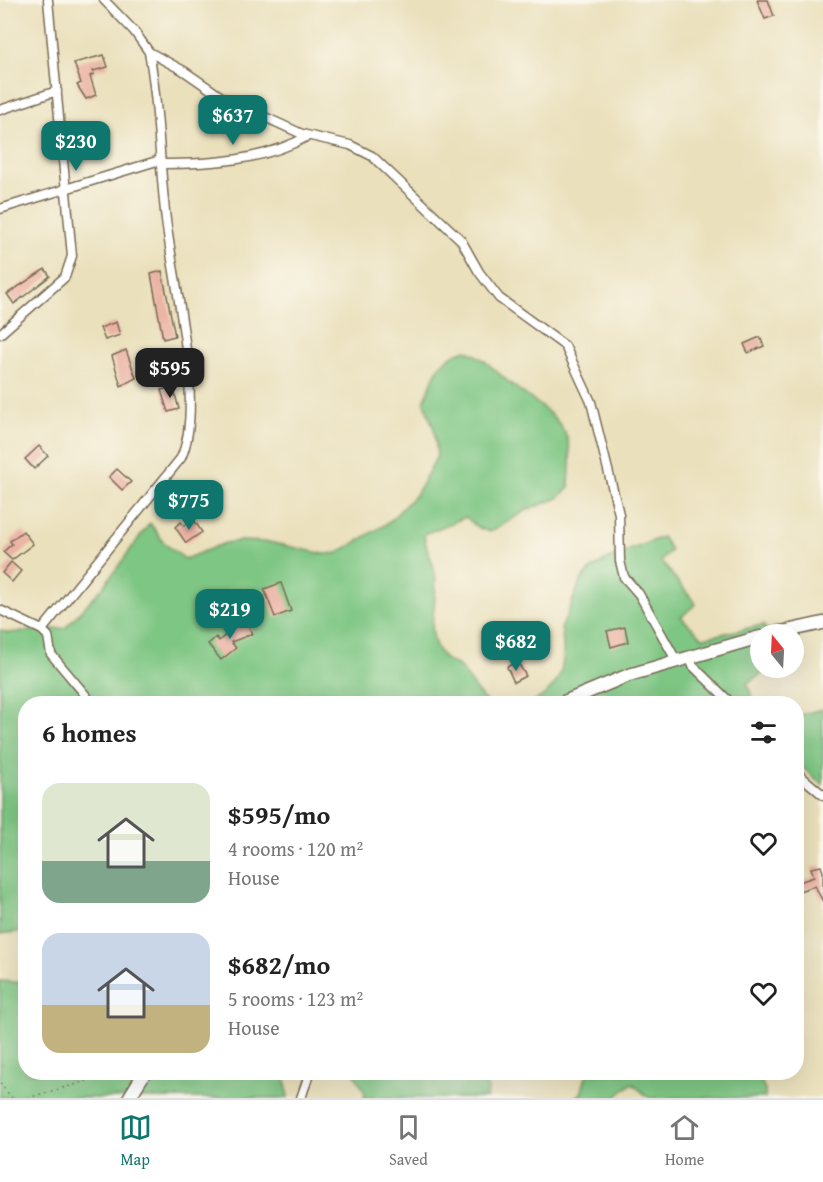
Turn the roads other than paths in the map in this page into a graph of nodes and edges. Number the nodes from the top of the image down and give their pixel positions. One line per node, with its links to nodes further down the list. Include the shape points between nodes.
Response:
1 (48, 0): 4 (street)
2 (104, 0): 3 (street)
3 (149, 52): 6 (street, via 223,98); 7 (street)
4 (57, 91): 5 (street); 8 (street)
5 (0, 110)
6 (308, 136): 7 (street, via 248,158 198,164); 16 (street, via 350,145 372,156 461,240 478,272 499,298 565,346 591,402 619,514 624,577)
7 (160, 162): 8 (street); 14 (street, via 187,359 191,407 187,445 144,507)
8 (67, 189): 9 (street); 10 (street, via 70,268 65,277)
9 (0, 209)
10 (0, 334)
11 (0, 610): 14 (street)
12 (823, 623): 13 (street)
13 (804, 627)
14 (42, 630): 17 (street, via 48,636 51,654)
15 (750, 640): 16 (street)
16 (682, 658): 18 (street); 19 (street)
17 (86, 696)
18 (575, 696)
19 (724, 696)
20 (804, 779): 21 (street)
21 (823, 795)
22 (140, 1080): 24 (street)
23 (307, 1080): 25 (street)
24 (129, 1098)
25 (302, 1098)

